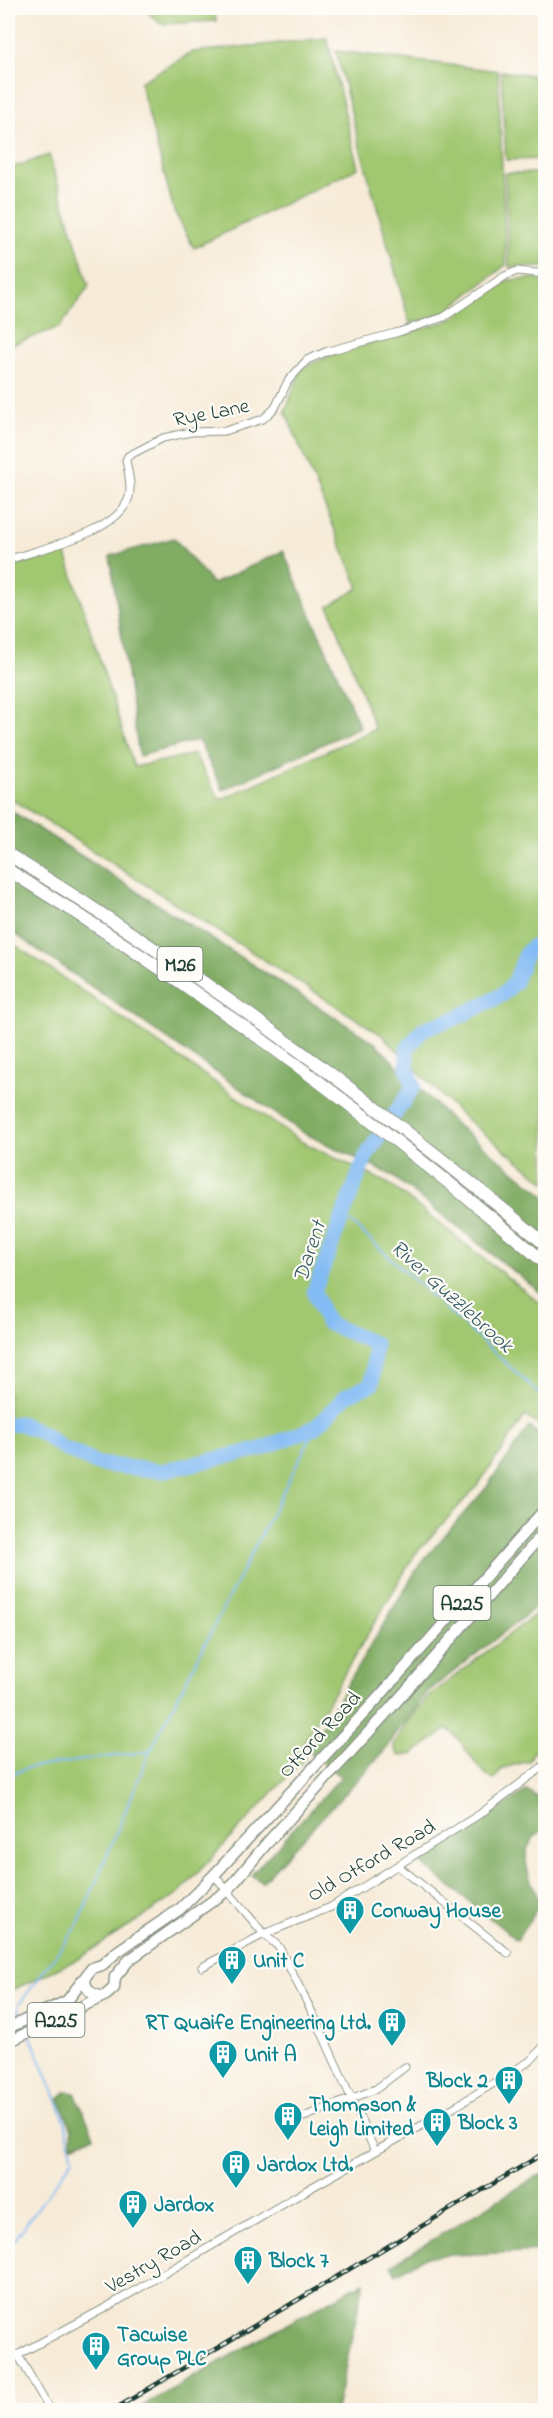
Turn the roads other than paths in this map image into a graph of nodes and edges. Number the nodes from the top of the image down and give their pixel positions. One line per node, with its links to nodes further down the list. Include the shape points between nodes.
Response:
1 (546, 274): 2 (street, Rye Lane, via 517,272 505,276 444,317 314,356 294,371 275,408 263,419 225,431 163,438 128,456 129,496 109,520 77,539)
2 (8, 560)
3 (8, 854): 5 (highway, M26, via 177,962 347,1084)
4 (8, 870): 6 (highway, M26, via 173,977 339,1096)
5 (546, 1245)
6 (546, 1264)
7 (546, 1508): 11 (main road, Otford Road / A225)
8 (546, 1530): 12 (main road, Otford Road / A225)
9 (546, 1764): 10 (street, Old Otford Road, via 480,1814)
10 (398, 1866): 13 (street, Old Otford Road, via 331,1907); 14 (street)
11 (214, 1875): 12 (street); 15 (main road, Otford Road / A225, via 180,1909)
12 (228, 1890): 13 (street); 18 (main road, Otford Road / A225, via 129,1960)
13 (264, 1934): 16 (street, Old Otford Road); 24 (street, via 279,1947)
14 (508, 1953)
15 (102, 1965): 17 (main road, Otford Road / A225, via 92,1968); 18 (main road)
16 (202, 1967)
17 (85, 1977): 19 (main road, A225, via 89,1991); 20 (main road, Otford Road / A225, via 67,2001)
18 (115, 1977): 19 (main road, Otford Road / A225, via 114,1988)
19 (102, 1996): 21 (main road, Otford Road / A225)
20 (8, 2028)
21 (8, 2042)
22 (546, 2044): 26 (street, Vestry Road, via 530,2061)
23 (405, 2067): 24 (street, via 376,2089)
24 (349, 2098): 25 (street); 26 (street)
25 (283, 2125)
26 (375, 2151): 27 (street, Vestry Road)
27 (18, 2355): 28 (street, Vestry Road); 29 (street)
28 (8, 2360)
29 (50, 2410)

